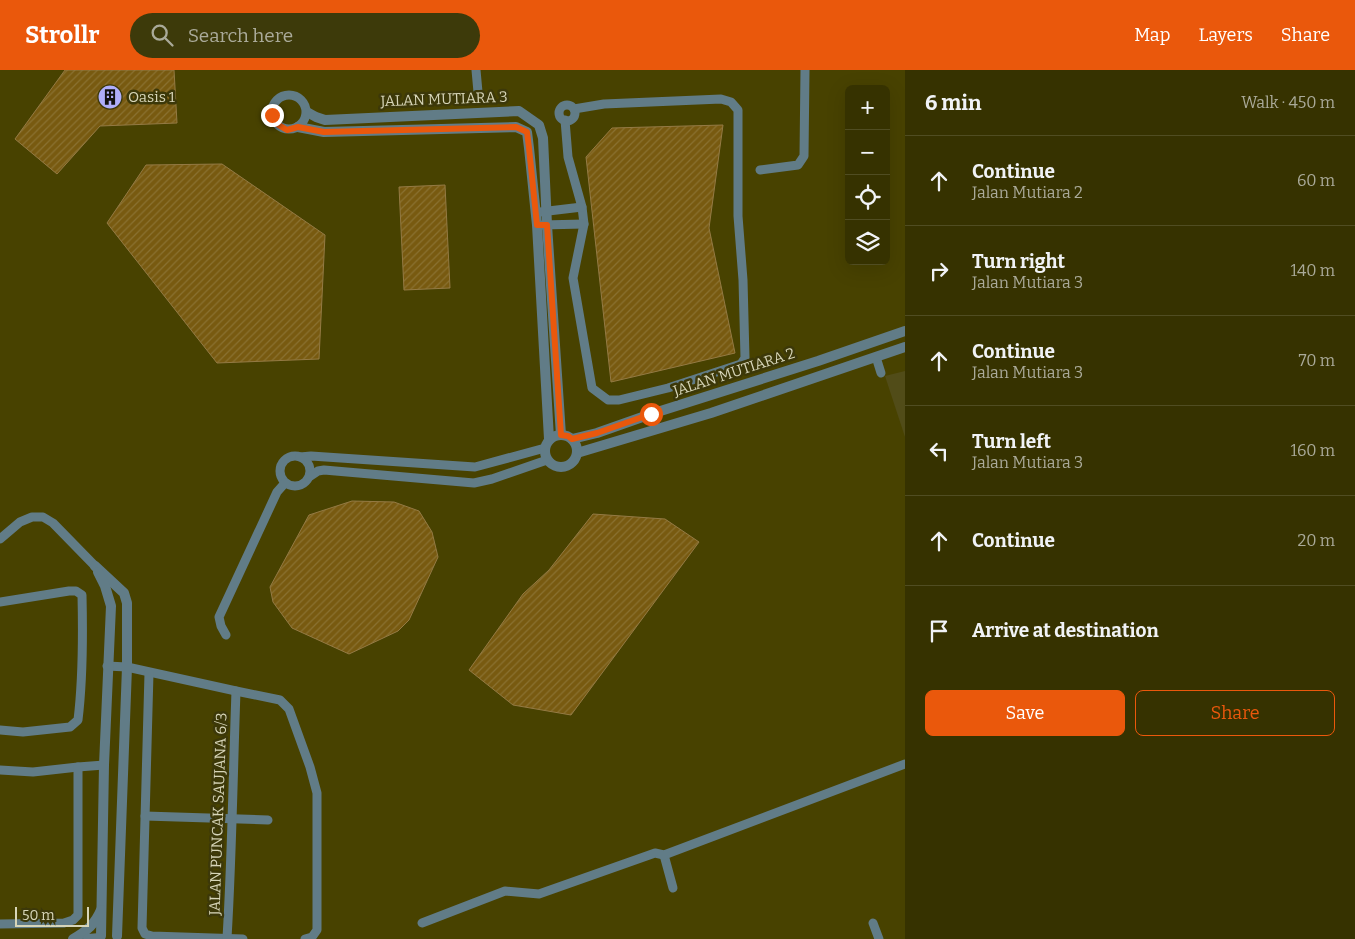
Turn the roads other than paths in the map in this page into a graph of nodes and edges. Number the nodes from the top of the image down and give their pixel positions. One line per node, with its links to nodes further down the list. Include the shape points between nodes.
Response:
1 (476, 70): 3 (street)
2 (805, 70): 6 (street, via 804,156 798,164)
3 (478, 92)
4 (307, 112): 5 (street); 5 (street, via 303,102 294,96 283,96 274,104 272,115 277,124 287,130); 8 (street, JALAN MUTIARA 3, via 325,120 519,111 539,125 543,138)
5 (298, 127): 9 (street, JALAN MUTIARA 3, via 324,132 516,127 527,132)
6 (760, 170)
7 (582, 207): 8 (street); 10 (street); 10 (street, via 568,157 565,120 560,114 562,107 569,105 574,109 604,104 721,99 731,102 738,110 738,216 745,358 741,364 619,400 608,400 592,388 573,278)
8 (546, 212): 9 (street); 11 (street, JALAN MUTIARA 3)
9 (535, 213): 11 (street, JALAN MUTIARA 3)
10 (584, 224): 11 (street)
11 (542, 225): 16 (street, JALAN MUTIARA 3); 18 (street, JALAN MUTIARA 3)
12 (905, 331): 17 (street, JALAN MUTIARA 2)
13 (905, 346): 14 (street, JALAN MUTIARA 2)
14 (876, 357): 15 (street); 19 (street, JALAN MUTIARA 2, via 711,414)
15 (881, 373)
16 (561, 435): 17 (street); 18 (street, via 553,436)
17 (572, 439): 19 (street)
18 (547, 444): 20 (street, via 476,467); 21 (street)
19 (577, 453): 21 (street, via 573,462 564,467 553,466)
20 (300, 457): 22 (street, via 309,464); 23 (street, via 292,456 281,464 280,474)
21 (547, 460): 22 (street, via 474,483 324,470)
22 (309, 477): 23 (street, via 300,486)
23 (285, 483): 27 (street, via 277,492 220,617)
24 (0, 539): 25 (street, via 20,522 32,517 43,518 53,523)
25 (95, 566): 28 (street, via 111,606); 29 (street, via 124,593 128,603)
26 (0, 602): 32 (street, via 76,591 82,595 83,642 78,720 70,727 23,732)
27 (226, 635)
28 (107, 666): 29 (street); 34 (street)
29 (127, 667): 30 (street); 46 (street)
30 (149, 673): 31 (street); 37 (street)
31 (236, 692): 38 (street, JALAN PUNCAK SAUJANA 6/3); 52 (street, via 280,700 289,708 310,767 317,793 317,930 312,937)
32 (0, 730)
33 (905, 764): 40 (street)
34 (104, 766): 35 (street); 42 (street)
35 (78, 767): 36 (street, via 33,772); 45 (street, via 78,915 64,923)
36 (0, 770)
37 (145, 816): 38 (street); 48 (street, via 142,928 145,934)
38 (231, 820): 39 (street); 48 (street, JALAN PUNCAK SAUJANA 6/3)
39 (268, 820)
40 (664, 855): 41 (street); 43 (street, via 655,853 539,894 505,891)
41 (673, 888)
42 (102, 907): 47 (street); 49 (street, via 89,929)
43 (422, 923)
44 (873, 923): 53 (street)
45 (0, 924)
46 (118, 937): 47 (street, via 108,932)
47 (100, 938): 50 (street)
48 (227, 938): 51 (street)
49 (73, 939)
50 (88, 939)
51 (242, 939)
52 (305, 939)
53 (879, 939)

